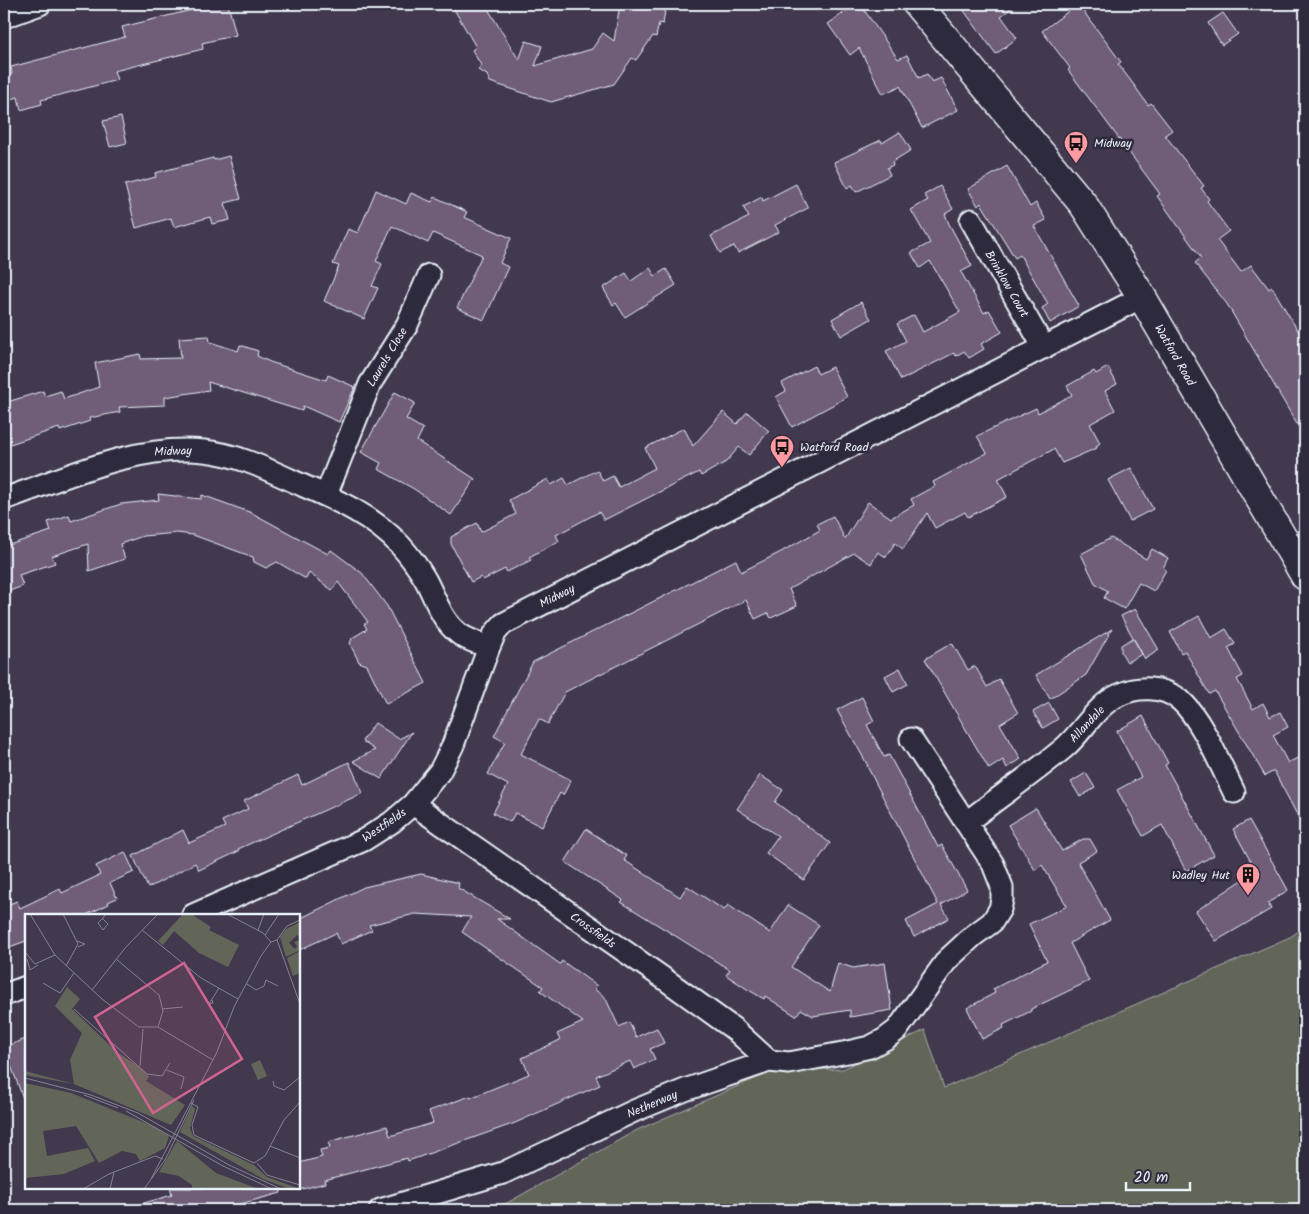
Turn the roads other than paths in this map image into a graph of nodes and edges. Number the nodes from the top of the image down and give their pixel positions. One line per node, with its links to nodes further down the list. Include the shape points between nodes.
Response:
1 (40, 4): 3 (street)
2 (924, 6): 6 (main road, Watford Road, via 1082,204)
3 (4, 17)
4 (971, 220): 7 (street, Brinklow Court)
5 (429, 275): 8 (street, Laurels Close, via 407,325 370,384)
6 (1142, 297): 7 (street, Midway); 10 (main road, Watford Road)
7 (1044, 348): 11 (street, Midway, via 512,618 495,633)
8 (326, 495): 9 (street, Midway, via 247,462 206,451 165,449 128,456); 11 (street, Midway, via 380,526 401,546 424,578 452,628 460,635)
9 (4, 499)
10 (1305, 576)
11 (489, 647): 14 (street, Westfields, via 453,745 440,771)
12 (910, 739): 15 (street)
13 (1234, 792): 15 (street, Allandale, via 1193,716 1180,701 1159,690 1133,690 1105,705 1065,748)
14 (413, 804): 16 (street, Westfields, via 364,840); 19 (street, Crossfields, via 734,1029)
15 (967, 822): 19 (street, Netherway, via 993,864 1002,886 1000,909 992,922 947,960 897,1030 870,1047 789,1063)
16 (195, 914)
17 (25, 987): 18 (street)
18 (4, 995)
19 (769, 1061): 20 (street, Netherway, via 634,1111 503,1173)
20 (380, 1210)

